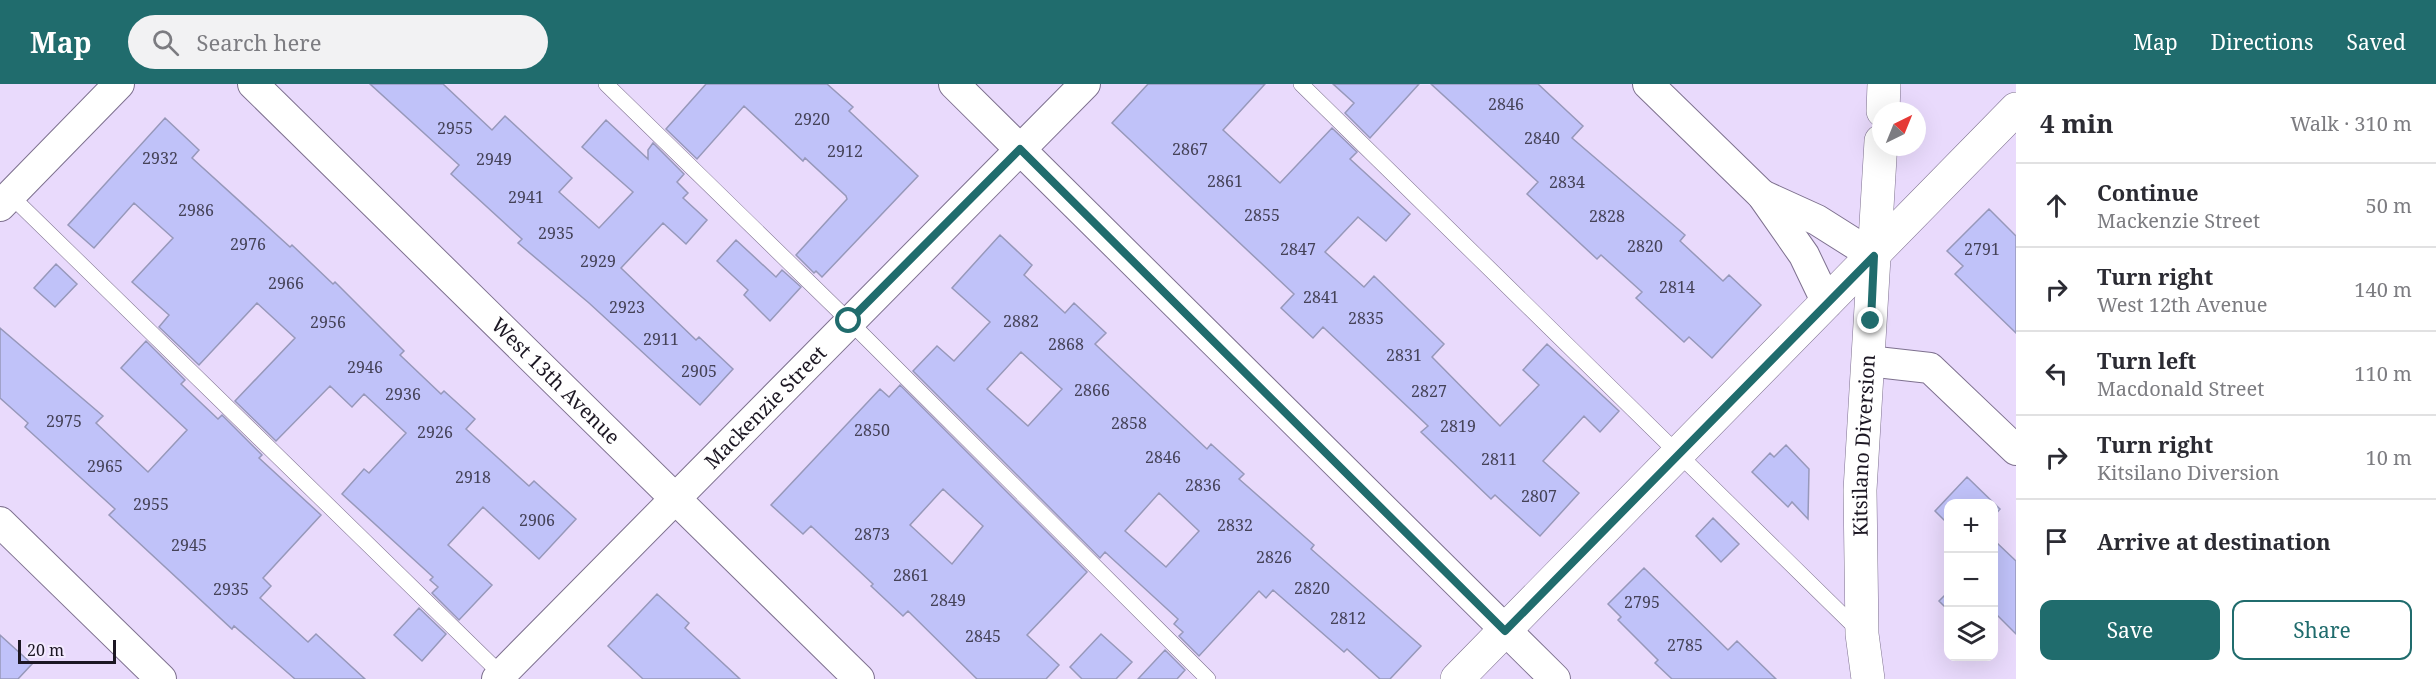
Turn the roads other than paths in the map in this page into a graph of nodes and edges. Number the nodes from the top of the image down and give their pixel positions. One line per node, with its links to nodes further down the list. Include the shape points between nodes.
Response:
1 (119, 84): 14 (street)
2 (253, 84): 21 (street, West 13th Avenue)
3 (606, 84): 17 (lane)
4 (954, 84): 11 (street)
5 (1085, 84): 11 (street, Mackenzie Street)
6 (1301, 84): 20 (lane)
7 (1648, 84): 13 (street)
8 (1884, 84): 9 (street)
9 (1883, 102)
10 (2016, 110): 15 (street)
11 (1020, 149): 17 (street, Mackenzie Street); 23 (street)
12 (1880, 156): 15 (street, Kitsilano Diversion)
13 (1762, 195): 15 (street, via 1817,220); 16 (street, via 1804,255)
14 (3, 196): 25 (lane)
15 (1874, 256): 16 (street); 18 (street, Kitsilano Diversion)
16 (1827, 303): 20 (street)
17 (849, 321): 21 (street, Mackenzie Street); 28 (lane)
18 (1868, 361): 19 (street, via 1930,368); 24 (street, Kitsilano Diversion, via 1860,490)
19 (2016, 450)
20 (1678, 454): 23 (street); 24 (lane)
21 (675, 498): 25 (street, Mackenzie Street); 27 (street, West 13th Avenue)
22 (0, 522): 26 (street)
23 (1505, 631): 29 (street); 30 (street)
24 (1862, 633): 31 (street, Kitsilano Diversion)
25 (502, 678)
26 (161, 679)
27 (859, 679)
28 (1208, 679)
29 (1457, 679)
30 (1555, 679)
31 (1868, 679)

